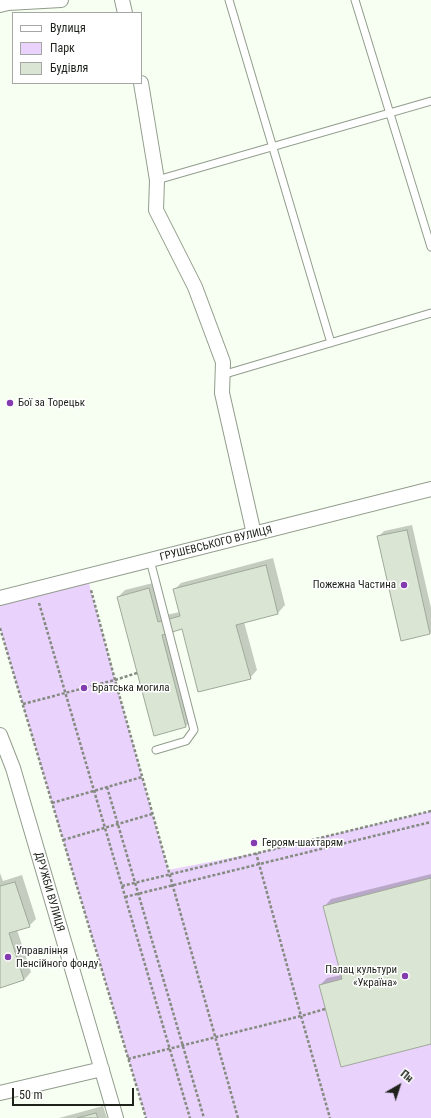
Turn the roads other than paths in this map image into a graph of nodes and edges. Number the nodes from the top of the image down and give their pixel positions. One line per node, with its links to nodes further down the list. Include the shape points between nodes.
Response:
1 (61, 0): 5 (street)
2 (122, 0): 6 (street)
3 (229, 0): 10 (lane)
4 (355, 0): 9 (lane)
5 (0, 5)
6 (125, 12)
7 (141, 84): 11 (street)
8 (431, 101): 9 (lane)
9 (390, 113): 10 (lane); 12 (lane)
10 (273, 147): 11 (lane); 14 (lane)
11 (157, 180): 15 (street, via 156,210 195,287 223,362)
12 (431, 247)
13 (431, 313): 14 (lane)
14 (331, 343): 15 (lane)
15 (222, 375): 17 (street, via 222,392)
16 (431, 490): 17 (street, ГРУШЕВСЬКОГО ВУЛИЦЯ)
17 (254, 534): 18 (street, ГРУШЕВСЬКОГО ВУЛИЦЯ)
18 (150, 560): 19 (street, ГРУШЕВСЬКОГО ВУЛИЦЯ); 21 (lane, via 194,730 186,741)
19 (0, 598)
20 (0, 735): 22 (street, ДРУЖБИ ВУЛИЦЯ, via 15,776)
21 (156, 750)
22 (102, 1069): 23 (street); 24 (street, ДРУЖБИ ВУЛИЦЯ)
23 (0, 1093)
24 (116, 1118)

